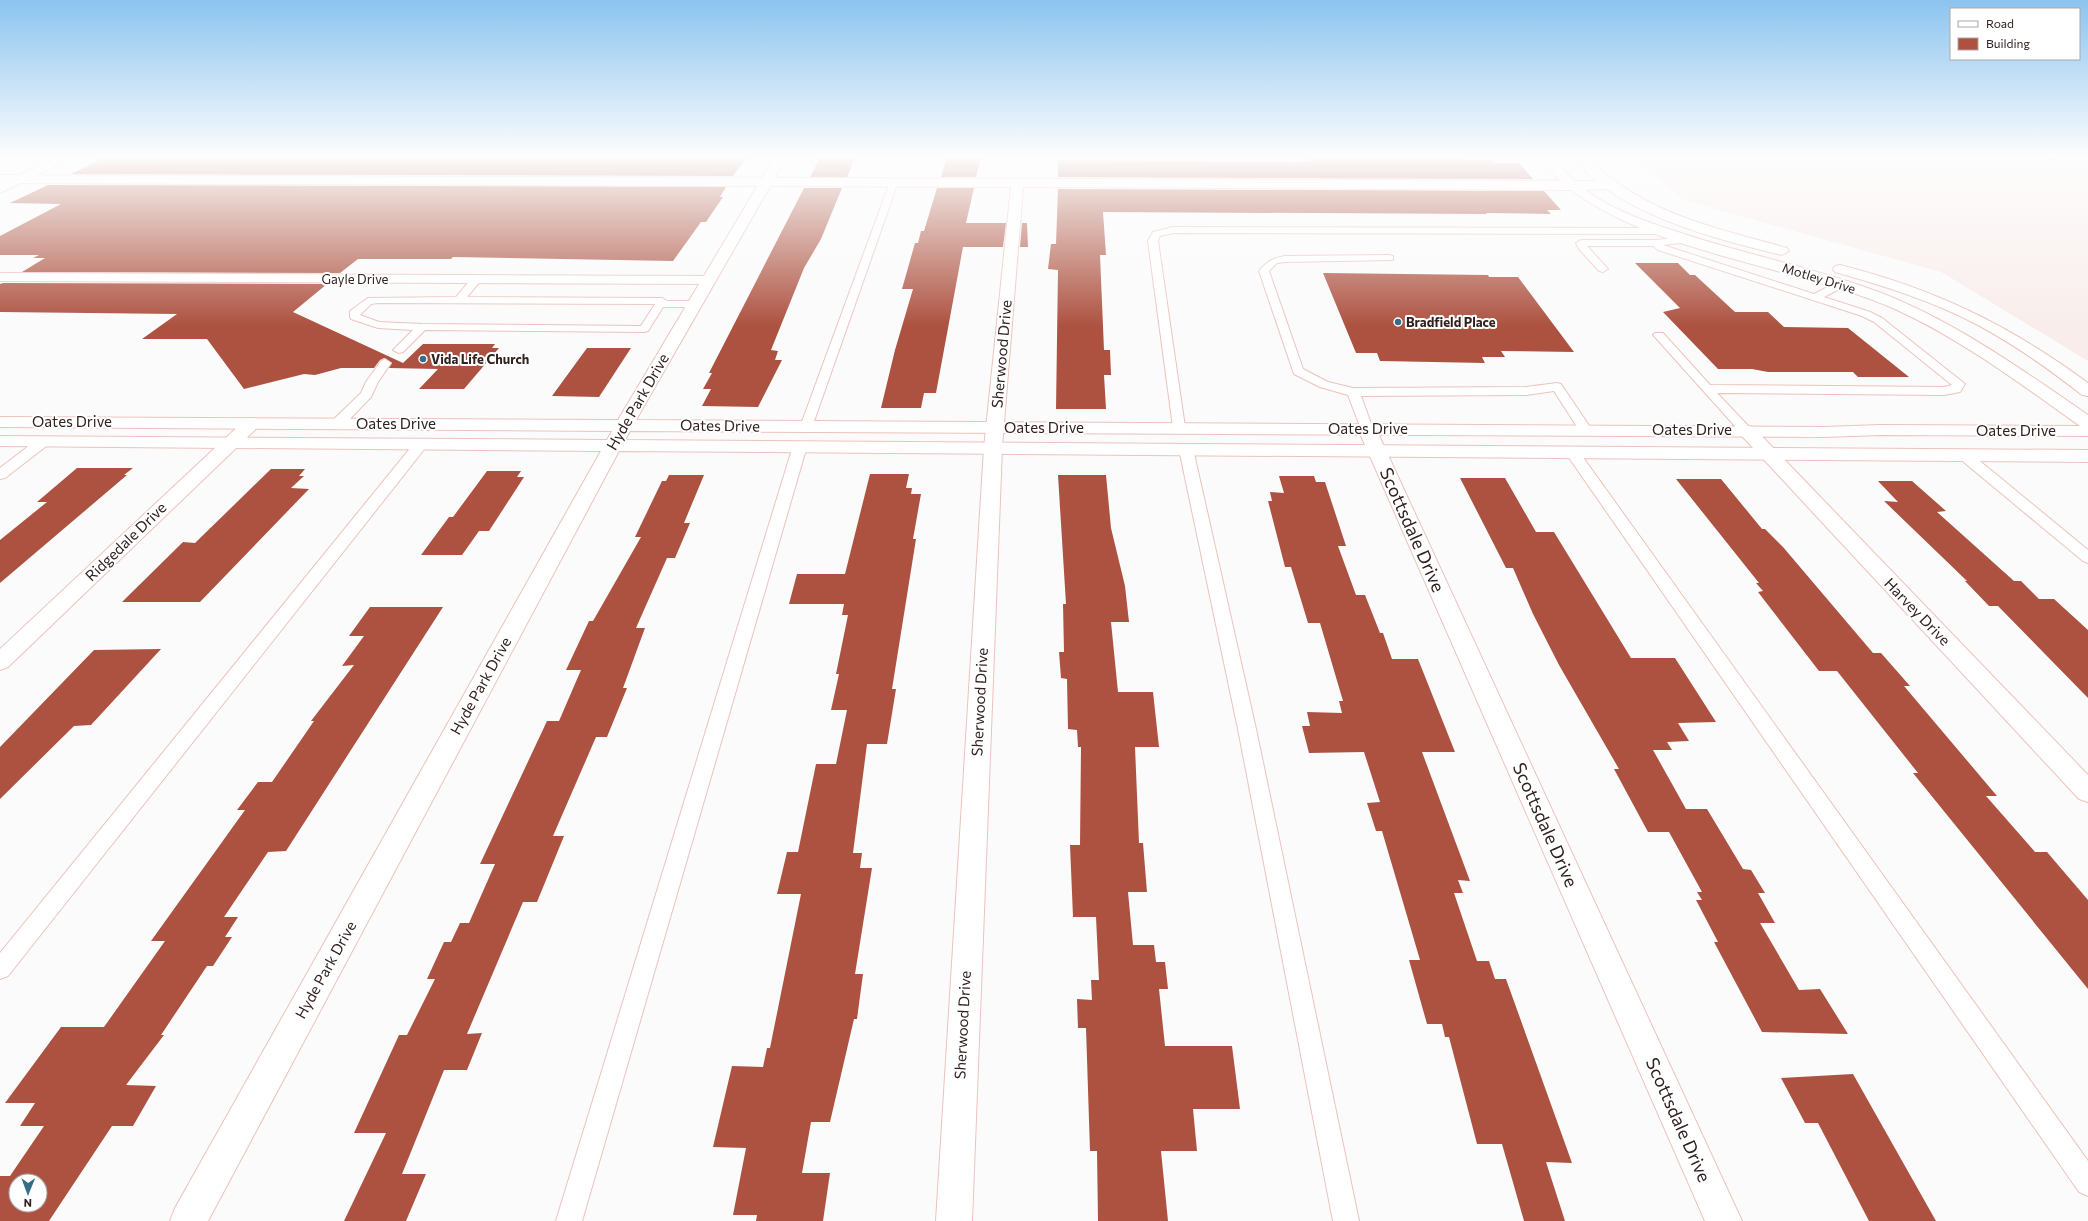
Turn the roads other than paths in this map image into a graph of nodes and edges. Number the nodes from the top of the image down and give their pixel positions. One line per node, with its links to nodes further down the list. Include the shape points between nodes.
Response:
1 (749, 212): 16 (street, Hyde Park Drive)
2 (883, 212): 33 (lane)
3 (1014, 212): 39 (street, Sherwood Drive)
4 (1614, 212): 6 (street, Motley Drive)
5 (1660, 212): 7 (street, Motley Drive)
6 (1662, 231): 8 (street, Motley Drive); 34 (lane, via 1173,230 1156,234 1153,242)
7 (1714, 232): 8 (street); 10 (street, Motley Drive)
8 (1686, 240): 9 (lane); 17 (street, Motley Drive)
9 (1655, 243): 13 (lane, via 1581,243); 18 (lane, via 1661,248)
10 (1798, 256)
11 (1389, 258): 28 (lane, via 1285,259 1268,265 1264,271 1298,371 1328,387)
12 (1827, 264): 27 (street, Motley Drive, via 1906,289 1953,308 2007,335 2043,357)
13 (1603, 270)
14 (0, 277): 15 (street, Gayle Drive)
15 (477, 279): 16 (street, Gayle Drive); 19 (lane)
16 (709, 280): 21 (street, Hyde Park Drive)
17 (1842, 284): 18 (lane); 32 (street, Motley Drive, via 1926,318 1968,341)
18 (1814, 298): 26 (lane, via 1878,320 1959,384 1956,389)
19 (459, 300): 20 (lane, via 662,301); 22 (lane, via 368,301 354,314 378,325)
20 (660, 304): 21 (lane); 22 (lane, via 644,329)
21 (695, 304): 38 (street, Hyde Park Drive)
22 (422, 327): 24 (lane)
23 (1659, 335): 26 (lane)
24 (399, 350)
25 (385, 363): 31 (lane, via 367,394)
26 (1707, 389): 36 (lane)
27 (2088, 391)
28 (1353, 392): 35 (lane, via 1526,391 1557,387); 40 (lane)
29 (0, 422): 30 (street, Oates Drive)
30 (252, 423): 31 (street, Oates Drive); 43 (street, Ridgedale Drive)
31 (338, 423): 38 (street, Oates Drive)
32 (2088, 423)
33 (806, 427): 38 (street, Oates Drive); 39 (street, Oates Drive)
34 (1179, 427): 39 (street, Oates Drive); 40 (street, Oates Drive)
35 (1586, 430): 36 (street, Oates Drive); 40 (street, Oates Drive)
36 (1747, 431): 37 (street, Oates Drive); 48 (street, Harvey Drive)
37 (2088, 431)
38 (618, 435): 44 (street, Oates Drive); 45 (street, Oates Drive); 57 (street, Hyde Park Drive)
39 (994, 438): 45 (street, Oates Drive); 46 (street, Oates Drive); 59 (street, Sherwood Drive)
40 (1372, 440): 46 (street, Oates Drive); 47 (street, Oates Drive); 61 (street, Scottsdale Drive)
41 (0, 441): 42 (street, Oates Drive)
42 (44, 441): 43 (street, Oates Drive); 51 (lane)
43 (231, 442): 44 (street, Oates Drive); 53 (street, Ridgedale Drive)
44 (422, 444): 55 (lane)
45 (800, 446): 58 (lane)
46 (1186, 449): 60 (lane, via 1247,729)
47 (1572, 452): 48 (street, Oates Drive); 56 (lane)
48 (1767, 453): 49 (street, Oates Drive); 54 (street, Harvey Drive)
49 (1965, 456): 50 (street, Oates Drive); 52 (lane)
50 (2088, 456)
51 (0, 475)
52 (2088, 558)
53 (0, 662)
54 (2088, 792)
55 (0, 969)
56 (2088, 1183)
57 (188, 1221)
58 (569, 1221)
59 (954, 1221)
60 (1346, 1221)
61 (1724, 1221)

